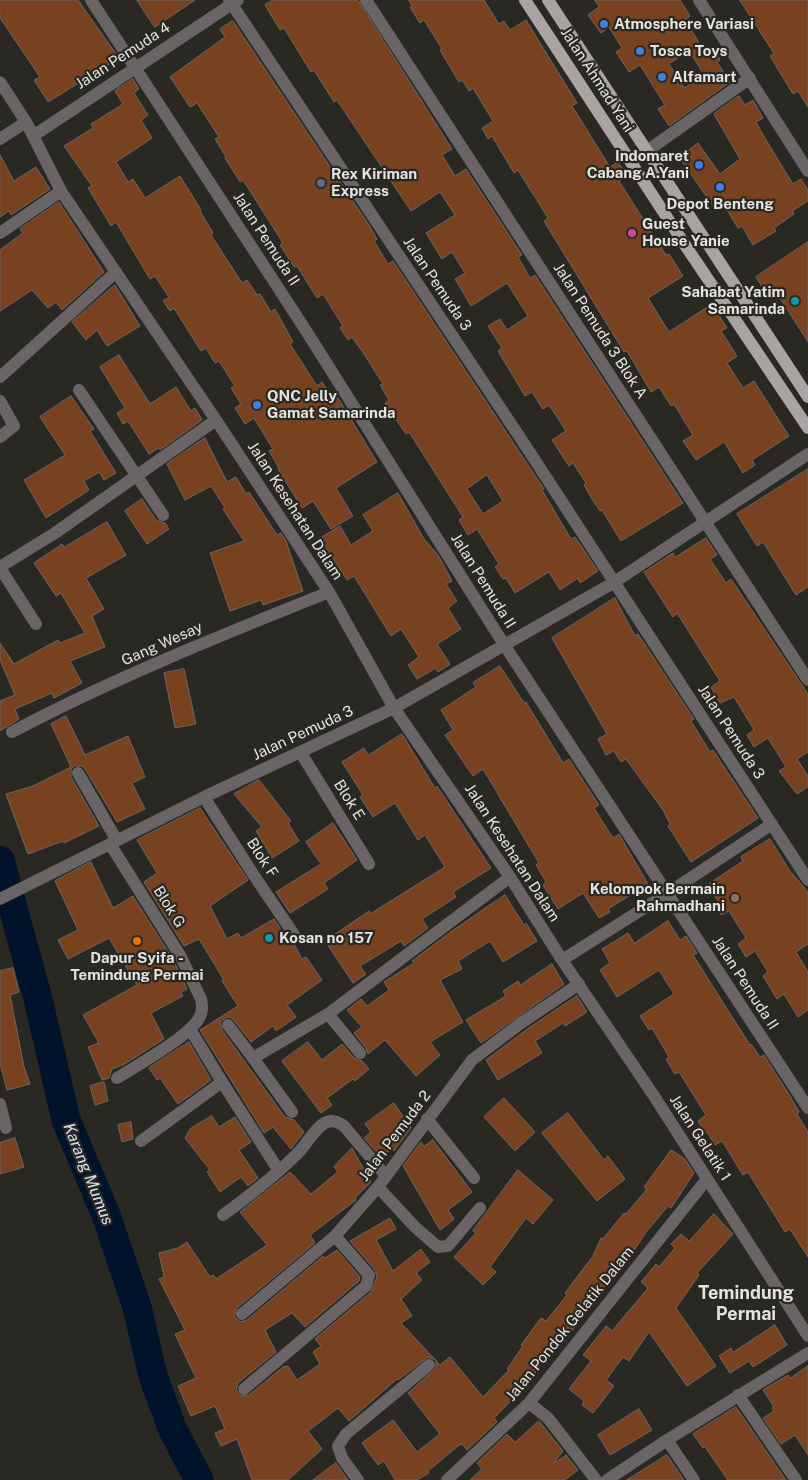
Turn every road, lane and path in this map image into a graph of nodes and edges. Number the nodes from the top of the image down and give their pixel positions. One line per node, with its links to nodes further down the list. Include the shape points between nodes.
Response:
1 (91, 0): 7 (street, Jalan Pemuda II)
2 (366, 0): 28 (street, Jalan Pemuda 3 Blok A)
3 (525, 0): 23 (main road, Jalan Ahmad Yani)
4 (548, 0): 13 (main road, Jalan Ahmad Yani)
5 (699, 0): 8 (street)
6 (233, 1): 7 (street, Jalan Pemuda 4); 30 (street, Jalan Pemuda 3)
7 (135, 68): 11 (street, Jalan Pemuda 4); 33 (street, Jalan Pemuda II)
8 (750, 78): 13 (street); 14 (street)
9 (0, 82): 10 (street, Jalan Kesehatan Dalam)
10 (26, 122): 11 (street, Jalan Kesehatan Dalam); 12 (street)
11 (32, 136): 15 (street, Jalan Kesehatan Dalam)
12 (0, 138)
13 (647, 151): 20 (main road, Jalan Ahmad Yani)
14 (808, 171)
15 (61, 191): 16 (street); 17 (street, Jalan Kesehatan Dalam)
16 (0, 233)
17 (116, 272): 18 (street); 22 (street, Jalan Kesehatan Dalam)
18 (0, 377)
19 (79, 390): 26 (street)
20 (808, 397)
21 (0, 401): 24 (street, via 14,426)
22 (216, 420): 26 (street); 31 (street, Jalan Kesehatan Dalam)
23 (808, 428)
24 (0, 437)
25 (808, 454): 28 (street, Jalan Pemuda 3)
26 (138, 476): 27 (street); 29 (street)
27 (163, 516)
28 (704, 520): 30 (street, Jalan Pemuda 3); 34 (street, Jalan Pemuda 3 Blok A)
29 (0, 568): 32 (street)
30 (613, 583): 33 (street, Jalan Pemuda 3); 40 (street, Jalan Pemuda 3)
31 (329, 592): 35 (street, Jalan Kesehatan Dalam); 36 (street, Gang Wesay, via 206,642 55,709)
32 (36, 624)
33 (505, 646): 35 (street, Jalan Pemuda 3); 45 (street, Jalan Pemuda II)
34 (808, 680)
35 (394, 708): 37 (street, Jalan Pemuda 3); 43 (street, Jalan Kesehatan Dalam)
36 (12, 732)
37 (301, 753): 39 (street, Jalan Pemuda 3); 42 (street, Blok E)
38 (78, 773): 41 (street, Blok G)
39 (204, 796): 41 (street, Jalan Pemuda 3); 47 (street, Blok F)
40 (772, 824): 44 (street); 45 (street)
41 (113, 842): 46 (street, Jalan Pemuda 3); 52 (street, Blok G, via 190,973 201,998 202,1014)
42 (370, 864)
43 (510, 876): 48 (street, Jalan Kesehatan Dalam); 50 (street)
44 (808, 880)
45 (668, 894): 48 (street); 58 (street, Jalan Pemuda II)
46 (0, 900)
47 (295, 936)
48 (562, 960): 49 (street, Jalan Gelatik 1)
49 (579, 984): 60 (street, Jalan Pemuda 2, via 472,1060); 66 (street, Jalan Gelatik 1)
50 (328, 1014): 53 (street); 54 (street)
51 (228, 1025): 54 (street)
52 (190, 1029): 55 (street); 56 (street)
53 (360, 1053)
54 (254, 1058): 59 (street)
55 (117, 1078)
56 (222, 1082): 62 (street); 63 (street)
57 (0, 1104): 61 (street)
58 (808, 1108)
59 (292, 1112)
60 (428, 1119): 64 (street, Jalan Pemuda 2); 65 (street)
61 (6, 1128)
62 (141, 1141)
63 (279, 1171): 64 (street, via 322,1125 335,1121 349,1131); 69 (street)
64 (386, 1176): 67 (street, Jalan Pemuda 2)
65 (474, 1178)
66 (707, 1179): 72 (street, Jalan Gelatik 1); 77 (street, Jalan Pondok Gelatik Dalam)
67 (378, 1187): 68 (street, via 438,1247 448,1246); 70 (street, Jalan Pemuda 2)
68 (480, 1208)
69 (223, 1215)
70 (335, 1236): 71 (street, Jalan Pemuda 2); 75 (street, via 369,1275 366,1286)
71 (242, 1314)
72 (808, 1336)
73 (808, 1353): 76 (street)
74 (429, 1365): 79 (street, via 341,1440 338,1446 342,1458)
75 (244, 1390)
76 (738, 1395): 78 (street); 84 (street)
77 (529, 1403): 80 (street, Jalan Pondok Gelatik Dalam); 81 (street, via 548,1418)
78 (667, 1440): 82 (street); 83 (street)
79 (358, 1480)
80 (447, 1480)
81 (596, 1480)
82 (608, 1480)
83 (694, 1480)
84 (796, 1480)

